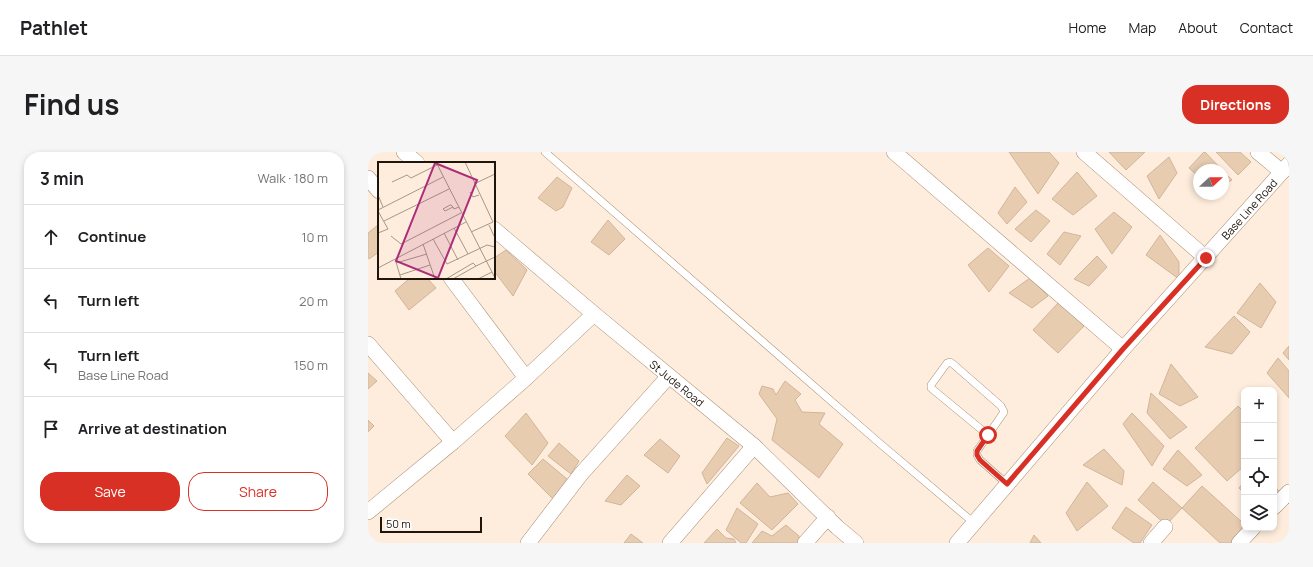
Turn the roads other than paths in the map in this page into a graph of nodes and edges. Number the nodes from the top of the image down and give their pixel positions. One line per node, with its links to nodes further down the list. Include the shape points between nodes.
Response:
1 (404, 152): 6 (street)
2 (545, 152): 26 (lane)
3 (894, 152): 15 (street)
4 (1084, 152): 11 (street)
5 (1258, 152): 7 (street)
6 (416, 162)
7 (1286, 168): 11 (street, Base Line Road)
8 (368, 178): 9 (street)
9 (378, 190)
10 (495, 230): 13 (street, St Jude Road)
11 (1206, 258): 15 (street, Base Line Road)
12 (452, 279): 17 (street)
13 (594, 314): 16 (street, St Jude Road); 17 (street)
14 (368, 344): 19 (street)
15 (1123, 349): 21 (street, Base Line Road)
16 (669, 376): 20 (street, St Jude Road); 28 (street, via 581,474)
17 (526, 378): 19 (street)
18 (988, 435): 18 (lane, via 931,388 947,363 953,364 1001,406 1004,412); 21 (lane, via 977,455)
19 (453, 442): 24 (street)
20 (754, 446): 25 (street, St Jude Road); 29 (street)
21 (1007, 484): 26 (street, Base Line Road)
22 (1289, 492): 23 (street)
23 (1277, 504)
24 (370, 507)
25 (828, 516): 30 (street); 31 (street, St Jude Road)
26 (974, 523): 32 (street, Base Line Road)
27 (1166, 527): 33 (street)
28 (528, 543)
29 (670, 543)
30 (805, 543)
31 (856, 543)
32 (957, 543)
33 (1151, 543)

